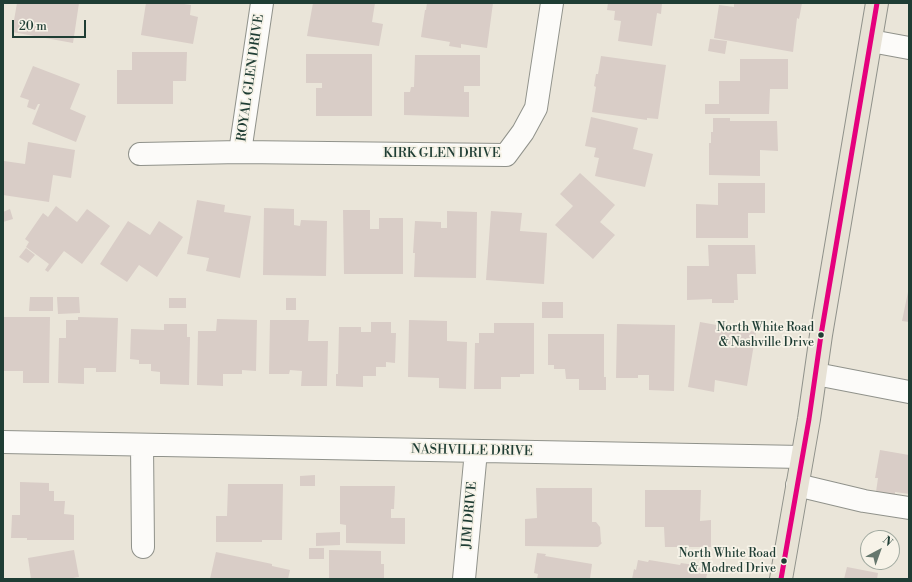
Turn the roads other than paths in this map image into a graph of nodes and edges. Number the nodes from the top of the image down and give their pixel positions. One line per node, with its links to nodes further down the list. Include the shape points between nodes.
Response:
1 (262, 3): 6 (street, ROYAL GLEN DRIVE)
2 (552, 3): 6 (street, KIRK GLEN DRIVE, via 536,108 506,156)
3 (877, 3): 4 (main road)
4 (871, 41): 5 (street); 8 (main road)
5 (909, 48)
6 (240, 152): 7 (street)
7 (140, 154)
8 (816, 374): 9 (street); 13 (main road)
9 (909, 392)
10 (3, 442): 11 (street, NASHVILLE DRIVE)
11 (142, 445): 12 (street, NASHVILLE DRIVE); 16 (street)
12 (476, 451): 13 (street, NASHVILLE DRIVE); 17 (street, JIM DRIVE)
13 (802, 457): 14 (main road)
14 (797, 486): 15 (street); 18 (main road)
15 (909, 508)
16 (143, 547)
17 (464, 579)
18 (781, 579)

